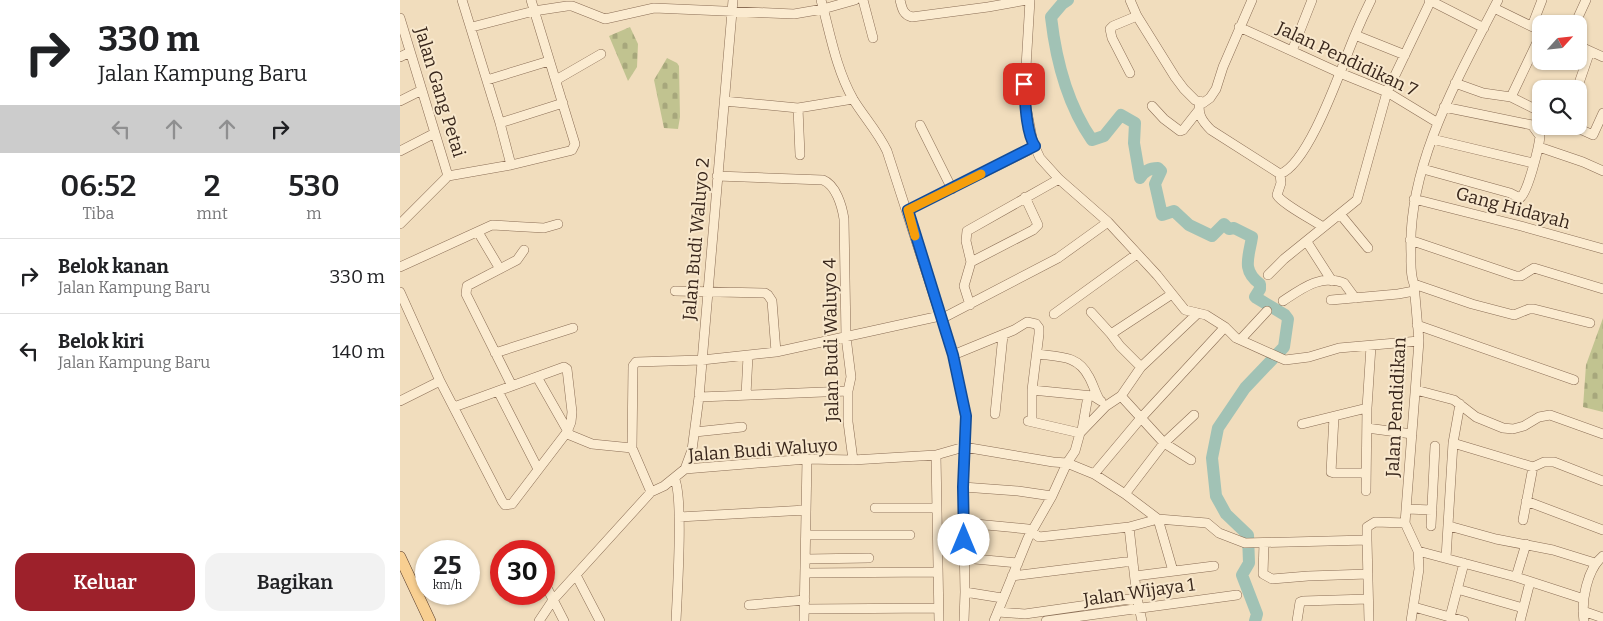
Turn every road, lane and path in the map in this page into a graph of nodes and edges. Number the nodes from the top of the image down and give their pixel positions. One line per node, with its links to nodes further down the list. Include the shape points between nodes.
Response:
1 (462, 0): 24 (street)
2 (530, 0): 18 (street)
3 (732, 0): 17 (street, Jalan Budi Waluyo 2)
4 (855, 0): 16 (street)
5 (864, 0): 28 (street)
6 (900, 0): 7 (street, via 903,11 912,17)
7 (1029, 0): 64 (street, via 1024,84 1028,122)
8 (1130, 0): 21 (street)
9 (1252, 0): 25 (street)
10 (1312, 0): 29 (street)
11 (1371, 0): 27 (street)
12 (1430, 0): 26 (street); 34 (street)
13 (1542, 0): 19 (street)
14 (1586, 0): 20 (street)
15 (1496, 4): 23 (street); 26 (street, Jalan Pendidikan)
16 (822, 5): 17 (street, via 794,14); 47 (street, via 838,62)
17 (732, 10): 18 (street, via 654,8 605,19 572,6); 49 (street, Jalan Budi Waluyo 2)
18 (534, 11): 24 (street); 37 (street)
19 (1536, 15)
20 (1579, 15)
21 (1137, 16): 38 (street, via 1110,29); 50 (street, via 1184,89)
22 (400, 18): 31 (street, Jalan Gang Petai)
23 (1532, 26)
24 (472, 27): 40 (street)
25 (1240, 27): 29 (street, Jalan Pendidikan 7); 50 (street, via 1216,89 1210,98 1203,103)
26 (1484, 28): 43 (street, Jalan Pendidikan)
27 (1355, 34): 34 (street); 39 (street)
28 (873, 38)
29 (1292, 51): 39 (street, Jalan Pendidikan 7)
30 (1590, 51): 36 (street); 42 (street)
31 (410, 52): 35 (street); 44 (street, Jalan Gang Petai)
32 (1532, 52): 46 (street)
33 (601, 54): 41 (street)
34 (1405, 56): 45 (street)
35 (400, 57)
36 (1603, 57)
37 (550, 61): 40 (street); 41 (street)
38 (1130, 73)
39 (1340, 73): 45 (street, Jalan Pendidikan 7); 72 (street, via 1307,147)
40 (487, 80): 58 (street)
41 (556, 80): 51 (street)
42 (1579, 80)
43 (1455, 83): 46 (street); 53 (street, Jalan Pendidikan)
44 (422, 90): 48 (street); 62 (street, Jalan Gang Petai)
45 (1388, 92): 59 (street, Jalan Pendidikan 7); 80 (street, via 1357,200)
46 (1511, 97): 55 (street)
47 (853, 99): 54 (street); 79 (street, via 884,144)
48 (400, 101)
49 (724, 101): 54 (street); 74 (street, Jalan Budi Waluyo 2)
50 (1200, 101): 56 (street)
51 (563, 104): 58 (street); 69 (street, via 575,144 572,150)
52 (1152, 106): 56 (street, via 1180,131)
53 (1444, 107): 59 (street, Jalan Pendidikan); 65 (street, via 1532,125 1540,136)
54 (798, 108): 67 (street)
55 (1532, 108)
56 (1198, 111): 72 (street, via 1212,130)
57 (1603, 113): 61 (street, via 1593,135)
58 (500, 123): 69 (street)
59 (1438, 123): 63 (street, Jalan Pendidikan)
60 (920, 125): 76 (street)
61 (1587, 132)
62 (435, 133): 66 (street); 73 (street, Jalan Gang Petai)
63 (1432, 139): 68 (street); 70 (street, Jalan Pendidikan)
64 (1035, 146): 75 (street, via 1040,158); 76 (street)
65 (1539, 147): 68 (street); 71 (street)
66 (400, 151)
67 (800, 155)
68 (1533, 163): 70 (street, via 1524,195 1520,198)
69 (511, 165): 73 (street)
70 (1423, 169): 78 (street, Jalan Pendidikan)
71 (1603, 170)
72 (1280, 174): 84 (street, via 1282,183 1276,195 1278,198)
73 (448, 176): 82 (street)
74 (717, 176): 101 (street, Jalan Budi Waluyo 2); 118 (street, Jalan Budi Waluyo 4, via 826,181 831,186 844,219)
75 (1059, 179): 77 (street); 81 (street)
76 (952, 188): 79 (street)
77 (1025, 197): 92 (street, via 966,231); 92 (street, via 1038,225)
78 (1414, 199): 86 (street, Jalan Pendidikan); 89 (street, Gang Hidayah)
79 (908, 210): 111 (street)
80 (1340, 214): 84 (street); 88 (street)
81 (1108, 222): 91 (street); 106 (street, via 1058,258)
82 (400, 223)
83 (558, 224): 85 (street, via 544,228 492,225)
84 (1322, 227): 87 (street)
85 (478, 232): 93 (street); 94 (street)
86 (1410, 240): 97 (street, Jalan Pendidikan); 98 (street, via 1516,276 1534,268)
87 (1307, 242): 95 (street); 96 (street)
88 (1368, 248)
89 (1603, 249)
90 (524, 250): 94 (street, via 517,260)
91 (1137, 254): 102 (street); 110 (street)
92 (971, 262): 106 (street, via 964,286)
93 (400, 266)
94 (500, 269): 123 (street, via 465,290)
95 (1268, 275)
96 (1332, 281): 103 (street, via 1344,283); 105 (street, via 1318,281)
97 (1414, 287): 103 (street, via 1398,294); 112 (street, via 1514,315 1534,309); 113 (street, Jalan Pendidikan)
98 (1603, 288)
99 (675, 291): 101 (street)
100 (400, 292): 131 (street)
101 (708, 292): 122 (street, via 768,295 772,301); 127 (street, Jalan Budi Waluyo 2)
102 (1172, 294): 109 (street, via 1185,310); 116 (street)
103 (1355, 298): 104 (street)
104 (1331, 300)
105 (1283, 301)
106 (970, 305): 111 (street)
107 (1267, 311): 119 (street)
108 (1091, 312): 116 (street)
109 (1198, 313): 114 (street); 128 (street)
110 (1054, 314)
111 (941, 318): 118 (street); 125 (street)
112 (1590, 323)
113 (1416, 325): 120 (street, Jalan Pendidikan); 130 (street)
114 (1225, 327): 119 (street); 149 (street)
115 (573, 328): 123 (street)
116 (1111, 334): 128 (street)
117 (1003, 335): 124 (street, via 1027,322 1036,324 1039,328); 125 (street); 146 (street)
118 (846, 337): 122 (street); 136 (street, Jalan Budi Waluyo 4, via 851,372)
119 (1241, 340): 121 (street, via 1285,360 1309,358 1339,348)
120 (1419, 341): 121 (street); 134 (street, Jalan Pendidikan)
121 (1371, 346): 145 (street)
122 (776, 352): 126 (street)
123 (496, 353): 132 (street)
124 (1037, 354): 133 (street); 142 (street, via 1078,362)
125 (953, 355): 161 (street, via 966,416)
126 (748, 356): 127 (street); 137 (street)
127 (702, 360): 140 (street, Jalan Budi Waluyo 2); 162 (street, via 638,361 633,366)
128 (1141, 367): 139 (street)
129 (537, 376): 132 (street); 153 (street); 153 (street, via 564,367 567,370 572,412)
130 (1574, 380)
131 (440, 381): 141 (street); 144 (street)
132 (512, 386): 135 (street)
133 (1032, 390): 138 (street); 155 (street, via 1030,421)
134 (1416, 390): 143 (street); 156 (street, Jalan Pendidikan)
135 (498, 391): 144 (street); 169 (street)
136 (848, 391): 137 (street); 165 (street, Jalan Budi Waluyo 4)
137 (746, 395): 140 (street)
138 (1088, 396): 142 (street); 155 (street)
139 (1121, 396): 142 (street); 149 (street)
140 (699, 397): 154 (street, Jalan Budi Waluyo 2)
141 (400, 401)
142 (1103, 403): 155 (street)
143 (1460, 404): 157 (street, via 1476,417 1503,428 1513,429 1550,415); 159 (street)
144 (454, 407): 169 (street, via 506,505 512,504)
145 (1368, 408): 148 (street); 152 (street)
146 (995, 414)
147 (1194, 414): 158 (street)
148 (1334, 417): 150 (street); 171 (street, via 1331,472)
149 (1141, 418): 158 (street); 172 (street)
150 (1302, 424)
151 (742, 426): 154 (street)
152 (1367, 428): 156 (street); 171 (street)
153 (567, 432): 162 (street, via 592,444); 169 (street)
154 (695, 432): 170 (street, Jalan Budi Waluyo 2)
155 (1081, 432): 167 (street)
156 (1412, 434): 183 (street, Jalan Pendidikan)
157 (1603, 434)
158 (1164, 443): 166 (street); 178 (street)
159 (1453, 444): 168 (street); 192 (street)
160 (1435, 446): 185 (street)
161 (964, 447): 163 (street, Jalan Budi Waluyo); 167 (street); 175 (street)
162 (632, 448): 177 (street)
163 (936, 455): 165 (street, Jalan Budi Waluyo); 182 (street)
164 (806, 459): 165 (street, Jalan Budi Waluyo); 170 (street, Jalan Budi Waluyo); 184 (street)
165 (853, 460)
166 (1190, 460)
167 (1067, 463): 172 (street); 179 (street)
168 (1533, 467): 174 (street, via 1554,462); 180 (street)
169 (538, 469)
170 (684, 469): 173 (street, Jalan Budi Waluyo)
171 (1366, 472): 176 (street)
172 (1094, 474): 178 (street)
173 (674, 478): 177 (street, Jalan Budi Waluyo); 186 (street)
174 (1603, 482)
175 (963, 487): 179 (street); 189 (street)
176 (1366, 491)
177 (651, 492): 217 (street, Jalan Budi Waluyo)
178 (1125, 494): 187 (street)
179 (1052, 496): 195 (street)
180 (1526, 502): 188 (street); 194 (street)
181 (875, 508): 182 (street)
182 (936, 508): 214 (street)
183 (1407, 508): 185 (street); 190 (street, Jalan Pendidikan)
184 (806, 510): 186 (street); 196 (street)
185 (1432, 510): 191 (street)
186 (679, 517): 246 (street)
187 (1158, 519): 193 (street); 199 (street, via 1207,523 1219,533 1248,543); 213 (street)
188 (1523, 520)
189 (965, 523): 195 (street); 205 (street)
190 (1405, 523): 198 (street, via 1375,522 1367,527); 201 (street)
191 (1431, 526)
192 (1449, 526): 200 (street); 206 (street)
193 (1129, 527): 195 (street, via 1039,537); 208 (street)
194 (1603, 530)
195 (1032, 532): 209 (street)
196 (806, 535): 197 (street); 207 (street)
197 (910, 535)
198 (1367, 540): 199 (street); 216 (street)
199 (1264, 543): 216 (street, via 1264,574 1272,579)
200 (1526, 544): 212 (street, via 1553,550); 220 (street)
201 (1418, 551): 206 (street); 234 (street)
202 (1603, 556): 212 (street)
203 (400, 557): 242 (main road)
204 (869, 558): 207 (street)
205 (964, 558): 209 (street); 223 (street)
206 (1446, 558): 210 (street)
207 (806, 559): 215 (street)
208 (1133, 561): 218 (street); 219 (street)
209 (1018, 563): 218 (street)
210 (1464, 563): 220 (street); 222 (street)
211 (1214, 566): 213 (street)
212 (1597, 567): 224 (street)
213 (1173, 571): 219 (street)
214 (937, 572): 215 (street); 235 (street)
215 (806, 573): 233 (street)
216 (1368, 574): 229 (street)
217 (576, 575): 226 (street, Jalan Budi Waluyo); 245 (street)
218 (1012, 576): 227 (street)
219 (1135, 576): 228 (street)
220 (1516, 578): 221 (street)
221 (1530, 582): 224 (street, via 1581,598); 237 (street)
222 (1457, 588): 237 (street); 240 (street)
223 (965, 592): 227 (street); 249 (street)
224 (1584, 594): 238 (street)
225 (1237, 595): 236 (street, Jalan Wijaya 1)
226 (555, 598)
227 (1002, 598): 239 (street)
228 (1137, 598): 236 (street); 239 (street)
229 (1368, 599): 252 (street, via 1303,601 1298,606); 253 (street)
230 (555, 604): 244 (street)
231 (550, 605): 243 (street, Jalan Budi Waluyo)
232 (749, 605): 233 (street)
233 (805, 605): 235 (street); 247 (street)
234 (1414, 607): 240 (street); 254 (street)
235 (938, 608): 248 (street)
236 (1140, 608): 250 (street, Jalan Wijaya 1); 251 (street)
237 (1523, 608): 256 (street)
238 (1584, 616): 241 (street)
239 (996, 617)
240 (1450, 617): 255 (street)
241 (1603, 618)
242 (430, 621)
243 (539, 621)
244 (564, 621)
245 (600, 621)
246 (676, 621)
247 (804, 621)
248 (938, 621)
249 (964, 621)
250 (1046, 621)
251 (1142, 621)
252 (1297, 621)
253 (1369, 621)
254 (1411, 621)
255 (1464, 621)
256 (1520, 621)

